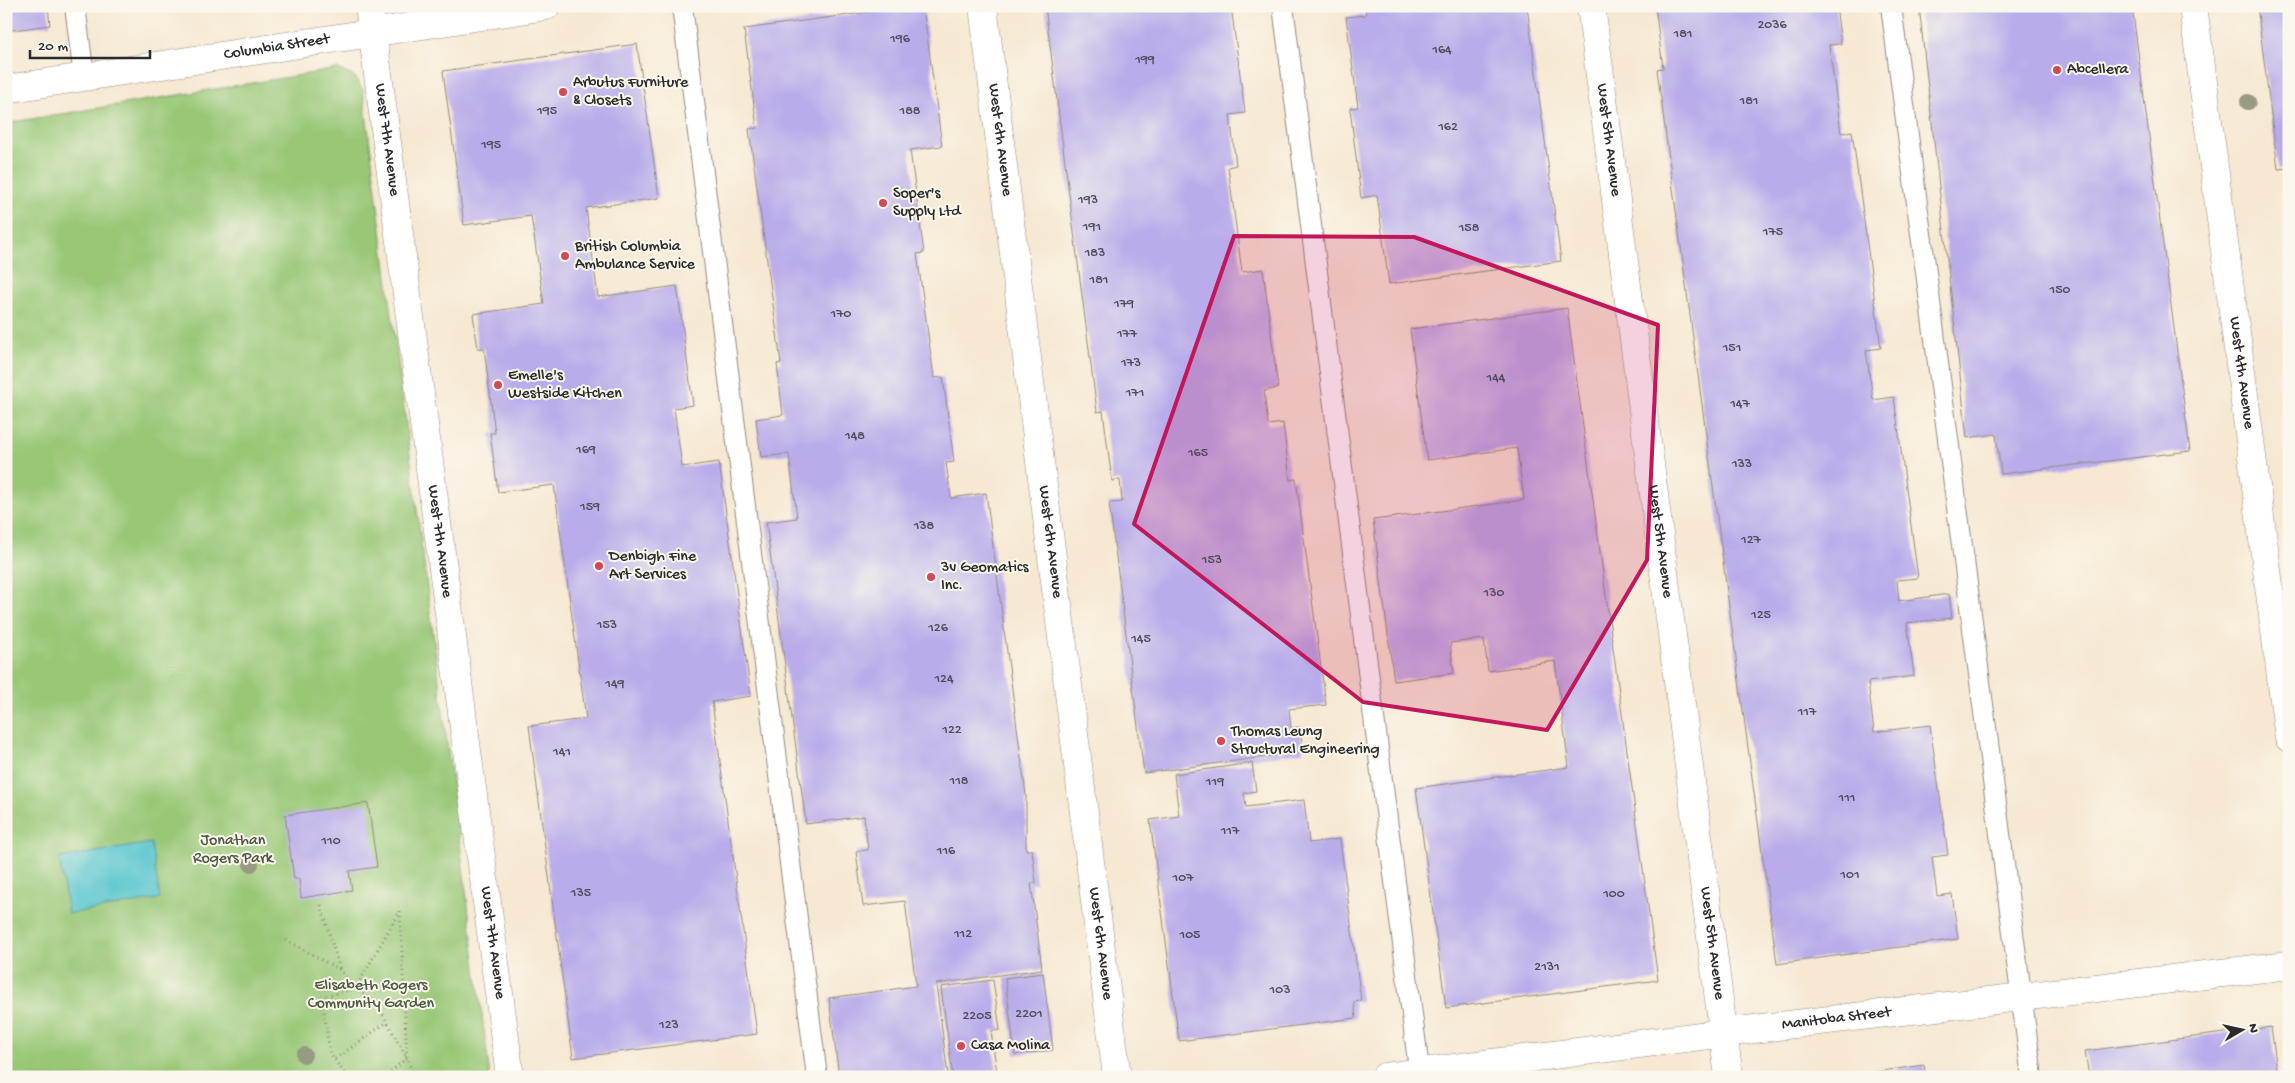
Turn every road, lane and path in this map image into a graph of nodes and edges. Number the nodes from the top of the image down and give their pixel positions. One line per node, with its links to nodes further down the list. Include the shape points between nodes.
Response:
1 (75, 6): 11 (lane)
2 (369, 6): 10 (street, West 7th Avenue)
3 (546, 6): 10 (street, Columbia Street)
4 (682, 6): 31 (lane)
5 (983, 6): 32 (street, West 6th Avenue)
6 (1283, 6): 26 (lane)
7 (1590, 6): 23 (street, West 5th Avenue)
8 (1891, 6): 19 (lane)
9 (2193, 6): 13 (street, West 4th Avenue)
10 (372, 33): 11 (street, Columbia Street); 30 (street, West 7th Avenue)
11 (84, 77): 12 (street, Columbia Street)
12 (6, 88)
13 (2289, 738)
14 (321, 904): 17 (path)
15 (286, 940): 17 (path)
16 (2289, 965): 19 (street, Manitoba Street)
17 (340, 970): 18 (path)
18 (355, 989): 20 (path, via 400,911); 21 (path); 25 (path, via 322,996 330,1052)
19 (2022, 998): 23 (street, Manitoba Street); 35 (lane)
20 (405, 1001): 21 (path); 24 (path)
21 (376, 1002): 22 (path)
22 (387, 1022): 24 (path); 25 (path)
23 (1723, 1033): 26 (street, Manitoba Street); 34 (street, West 5th Avenue)
24 (407, 1058): 28 (path); 29 (path)
25 (335, 1059): 27 (path)
26 (1420, 1074): 33 (street, Manitoba Street)
27 (347, 1077)
28 (385, 1077)
29 (414, 1077)
30 (510, 1077)
31 (817, 1077)
32 (1117, 1077)
33 (1385, 1077)
34 (1728, 1077)
35 (2032, 1077)

